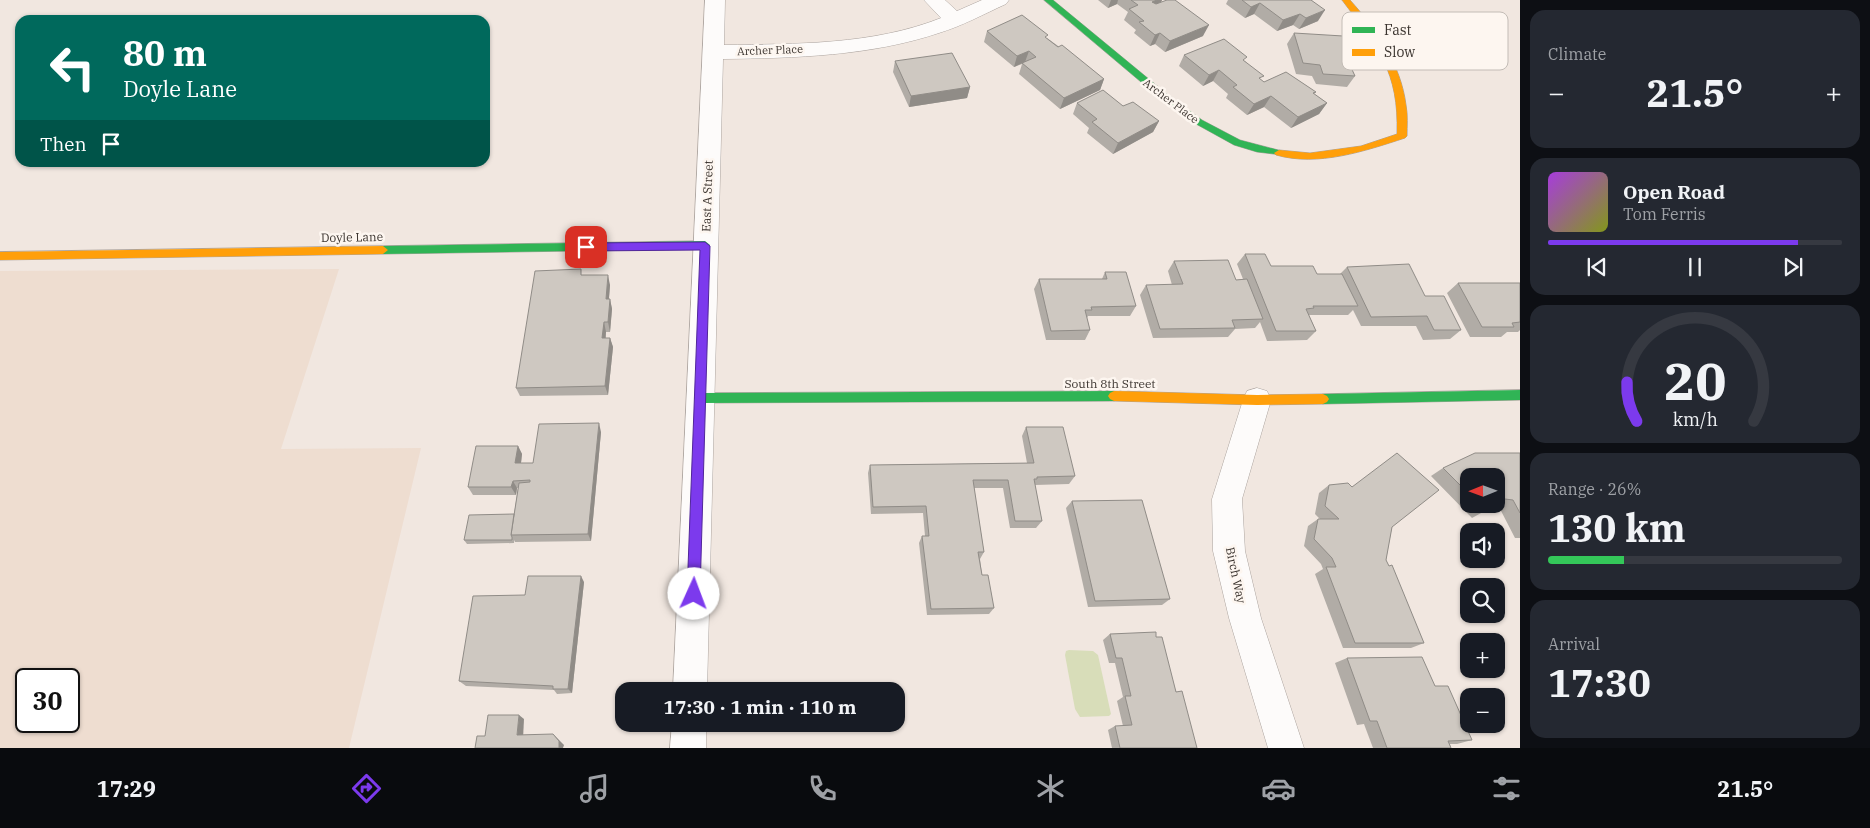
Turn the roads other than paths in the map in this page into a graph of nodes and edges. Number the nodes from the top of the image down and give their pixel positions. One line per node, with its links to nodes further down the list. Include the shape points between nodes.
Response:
1 (716, 0): 8 (street, East A Street)
2 (934, 0): 7 (street)
3 (999, 0): 7 (street, Archer Place)
4 (1048, 0): 9 (street, Archer Place, via 1184,113 1225,138 1268,152 1310,156 1361,149 1402,136 1402,106)
5 (1346, 0): 6 (street, Archer Place)
6 (1357, 12)
7 (954, 20): 8 (street, Archer Place, via 922,32 870,44 787,51)
8 (713, 52): 10 (street, East A Street)
9 (1391, 70)
10 (705, 246): 11 (street, Doyle Lane); 13 (street, East A Street)
11 (0, 256)
12 (1520, 395): 14 (street, South 8th Street)
13 (700, 398): 14 (street, South 8th Street, via 1125,396); 15 (street, East A Street)
14 (1258, 400): 18 (street, Birch Way, via 1227,499 1229,551 1245,618)
15 (690, 682)
16 (689, 732): 17 (street)
17 (688, 748)
18 (1286, 748)

